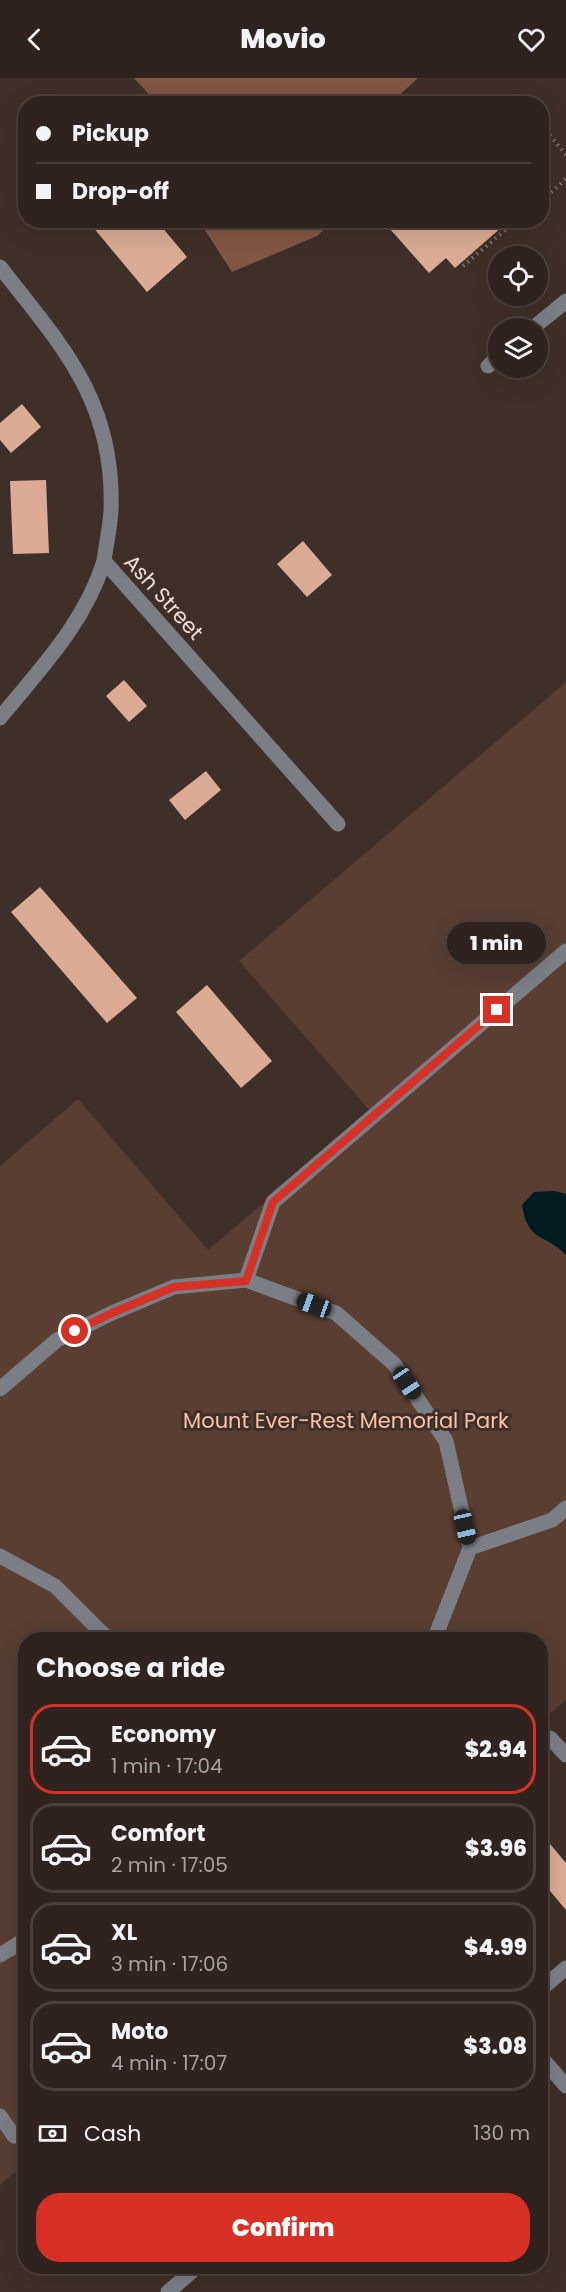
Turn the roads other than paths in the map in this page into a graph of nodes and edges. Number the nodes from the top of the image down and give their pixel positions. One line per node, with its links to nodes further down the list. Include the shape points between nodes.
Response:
1 (0, 267): 4 (street, Ash Street, via 72,360 102,422 109,461 111,512)
2 (566, 301): 3 (street)
3 (545, 318)
4 (104, 561): 5 (street, via 96,587 69,634); 6 (street, Ash Street)
5 (0, 718)
6 (338, 824)
7 (566, 951): 8 (street, via 273,1202)
8 (246, 1281): 9 (street, via 174,1287 112,1313 57,1340); 11 (street, via 336,1313 394,1364 446,1441)
9 (0, 1389)
10 (566, 1508): 11 (street, via 552,1520)
11 (470, 1548): 14 (street)
12 (0, 1556): 13 (street, via 55,1586)
13 (101, 1632)
14 (437, 1632)
15 (550, 1738): 16 (street)
16 (566, 1755)
17 (18, 1944): 18 (street)
18 (0, 1955)
19 (566, 1968): 20 (street)
20 (548, 1983)
21 (548, 2065): 22 (street)
22 (566, 2086)
23 (0, 2116): 24 (street)
24 (14, 2136)
25 (189, 2274): 26 (street)
26 (168, 2292)

